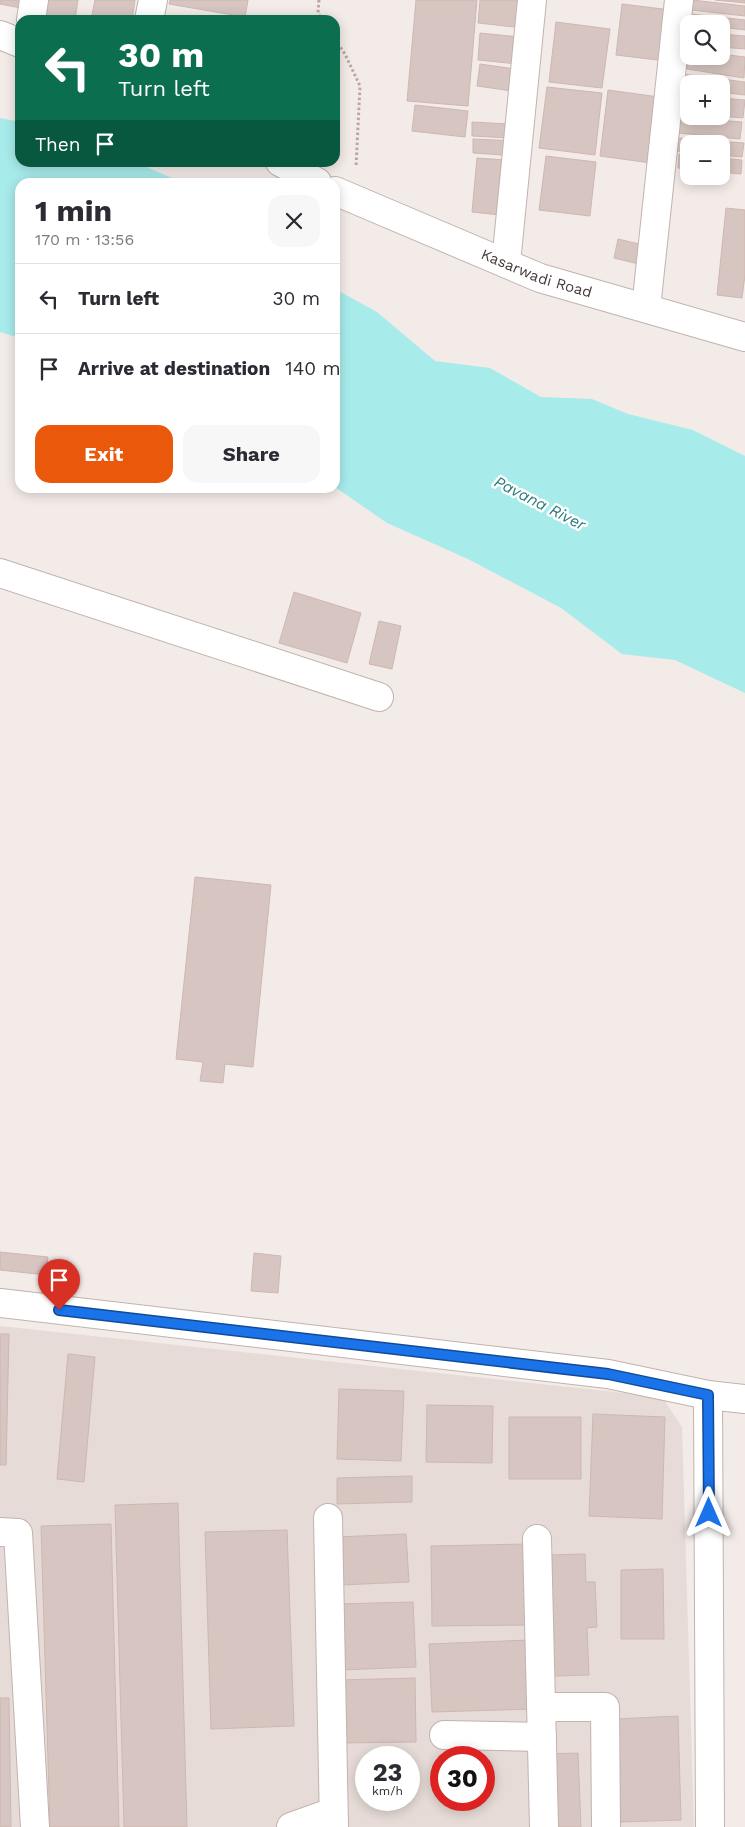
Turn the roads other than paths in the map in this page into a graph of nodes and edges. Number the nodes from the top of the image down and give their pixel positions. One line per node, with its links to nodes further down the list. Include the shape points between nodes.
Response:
1 (34, 0): 5 (street)
2 (153, 0): 6 (street)
3 (532, 0): 12 (street)
4 (679, 0): 13 (street)
5 (32, 15)
6 (150, 15)
7 (0, 35): 8 (street)
8 (15, 41)
9 (289, 167): 10 (street)
10 (310, 178)
11 (343, 194): 12 (street, Kasarwadi Road)
12 (506, 263): 13 (street, Kasarwadi Road, via 540,278)
13 (646, 308): 14 (street, Kasarwadi Road)
14 (745, 337)
15 (0, 574): 16 (street)
16 (379, 697)
17 (0, 1303): 18 (street, via 608,1374)
18 (708, 1395): 19 (street); 31 (street)
19 (745, 1399)
20 (328, 1518): 26 (street)
21 (0, 1532): 27 (street, via 18,1533)
22 (537, 1539): 23 (street)
23 (542, 1707): 25 (street); 30 (street, via 605,1707)
24 (444, 1735): 25 (street)
25 (542, 1737): 29 (street)
26 (334, 1820): 28 (street)
27 (35, 1827)
28 (291, 1827)
29 (544, 1827)
30 (606, 1827)
31 (710, 1827)

